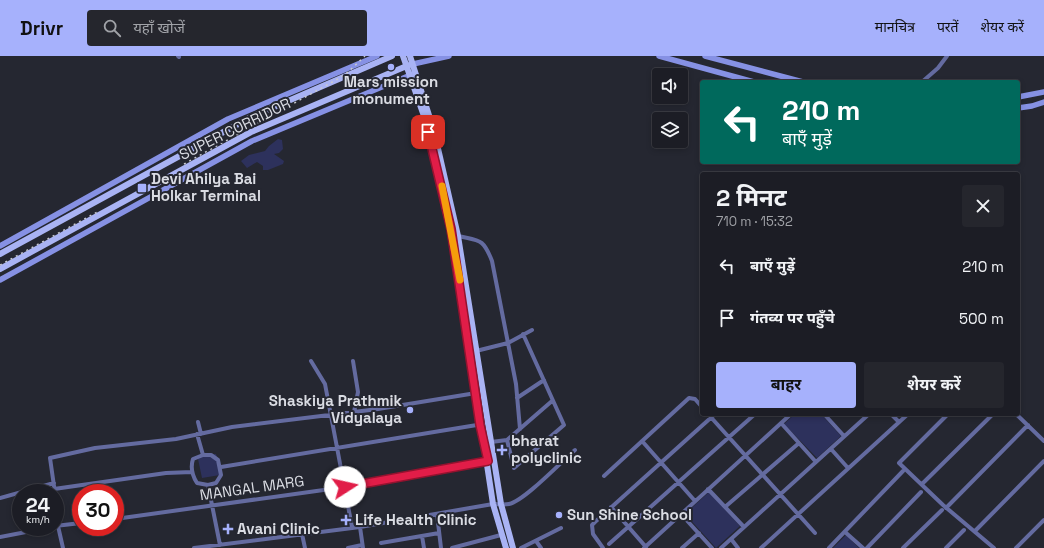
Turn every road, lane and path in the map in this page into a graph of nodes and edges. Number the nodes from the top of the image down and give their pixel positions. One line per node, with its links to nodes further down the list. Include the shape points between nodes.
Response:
1 (377, 56): 19 (street, via 228,119)
2 (392, 56): 20 (main road, SUPER CORRIDOR, via 251,117)
3 (403, 56): 9 (main road)
4 (410, 56): 9 (main road)
5 (449, 56): 9 (street, SUPER CORRIDOR)
6 (659, 56): 11 (street)
7 (705, 56): 12 (street)
8 (948, 56): 13 (street)
9 (410, 65): 10 (main road); 21 (main road, SUPER CORRIDOR, via 251,132)
10 (413, 74): 18 (main road, via 434,131); 22 (street, via 252,141); 30 (main road, via 450,223)
11 (747, 80)
12 (795, 80)
13 (924, 80)
14 (1044, 92): 15 (street)
15 (1020, 97)
16 (1044, 102): 17 (street)
17 (1020, 108)
18 (458, 236): 25 (street, via 480,241 486,246 492,261); 26 (main road)
19 (0, 246)
20 (0, 254)
21 (0, 269)
22 (0, 280)
23 (532, 330): 24 (street)
24 (523, 334): 25 (street); 29 (street)
25 (508, 343): 26 (street); 31 (street)
26 (476, 351): 49 (main road)
27 (311, 361): 35 (street, via 325,384)
28 (353, 361): 34 (street, via 358,392)
29 (544, 380): 31 (street); 32 (street)
30 (476, 393): 34 (street); 50 (main road)
31 (517, 398): 52 (street)
32 (552, 401): 52 (street); 56 (street, via 564,425 514,468)
33 (700, 405): 59 (street, via 690,398)
34 (354, 412): 35 (street)
35 (331, 414): 53 (street); 61 (street)
36 (709, 416): 55 (street); 68 (street)
37 (753, 416): 55 (street)
38 (789, 416): 48 (street)
39 (825, 416): 54 (street)
40 (867, 416): 54 (street)
41 (893, 416): 47 (street)
42 (906, 416): 47 (street)
43 (946, 416): 79 (street, via 899,463)
44 (991, 416): 79 (street)
45 (1018, 416): 51 (street)
46 (198, 422): 53 (street)
47 (899, 422): 71 (street)
48 (781, 423): 60 (street); 65 (street)
49 (488, 424): 50 (street); 58 (main road)
50 (480, 425): 61 (street); 66 (main road)
51 (1028, 425): 57 (street); 92 (street)
52 (520, 429): 56 (street)
53 (199, 434): 64 (street); 77 (street, via 96,448 50,458)
54 (844, 436): 62 (street)
55 (729, 438): 65 (street); 76 (street)
56 (507, 440): 58 (street)
57 (1044, 441)
58 (491, 442): 88 (main road)
59 (642, 442): 68 (street); 75 (street)
60 (799, 443): 69 (street); 74 (street)
61 (338, 448): 70 (street); 80 (street)
62 (831, 449): 69 (street); 71 (street)
63 (575, 450): 88 (street, via 527,494 510,504)
64 (203, 455): 70 (street, via 216,457); 73 (street, via 193,459)
65 (745, 455): 74 (street); 81 (street)
66 (488, 461): 80 (street, MANGAL MARG); 87 (main road)
67 (1044, 461): 104 (street)
68 (661, 462): 76 (street); 90 (street)
69 (816, 462): 84 (street)
70 (221, 467): 78 (street, via 220,480)
71 (848, 468): 95 (street)
72 (903, 471): 105 (street)
73 (192, 472): 78 (street, via 196,483); 82 (street, via 166,473)
74 (763, 474): 84 (street); 91 (street)
75 (604, 476)
76 (678, 482): 86 (street); 98 (street)
77 (54, 483): 85 (street)
78 (208, 484): 89 (street)
79 (922, 484): 92 (street)
80 (345, 487): 89 (street, MANGAL MARG); 99 (street)
81 (708, 489): 86 (street); 91 (street)
82 (64, 490)
83 (921, 492): 144 (street)
84 (781, 494): 95 (street); 101 (street)
85 (0, 498)
86 (695, 501): 94 (street)
87 (493, 504): 88 (street); 93 (street); 111 (main road)
88 (501, 504): 132 (main road)
89 (213, 506): 96 (street, MANGAL MARG); 120 (street)
90 (611, 507): 98 (street); 135 (street, via 592,525 592,534)
91 (725, 507): 101 (street)
92 (944, 509): 104 (street); 145 (street)
93 (437, 514): 100 (street); 109 (street)
94 (681, 514): 106 (street); 136 (street)
95 (798, 514): 107 (street); 141 (street)
96 (124, 518)
97 (1044, 520): 148 (street)
98 (628, 526): 119 (street); 136 (street)
99 (352, 527): 100 (street); 108 (street)
100 (360, 527): 121 (street)
101 (744, 527): 115 (street)
102 (561, 528): 116 (street)
103 (964, 530): 146 (street)
104 (975, 531): 147 (street)
105 (845, 532): 142 (street); 143 (street)
106 (699, 533): 137 (street); 138 (street)
107 (815, 533)
108 (302, 534): 117 (street); 126 (street)
109 (439, 534): 113 (street); 129 (street)
110 (12, 535): 114 (street)
111 (501, 535): 130 (street); 131 (main road)
112 (59, 536): 123 (street)
113 (422, 536): 118 (street); 128 (street)
114 (0, 537)
115 (730, 540): 139 (street); 140 (street)
116 (536, 541): 122 (street); 134 (street)
117 (247, 542): 120 (street); 125 (street)
118 (381, 543)
119 (609, 544)
120 (220, 545): 124 (street)
121 (362, 547): 127 (street)
122 (527, 547): 133 (street)
123 (63, 548)
124 (194, 548)
125 (248, 548)
126 (305, 548)
127 (348, 548)
128 (424, 548)
129 (441, 548)
130 (452, 548)
131 (506, 548)
132 (513, 548)
133 (521, 548)
134 (541, 548)
135 (603, 548)
136 (646, 548)
137 (682, 548)
138 (712, 548)
139 (721, 548)
140 (738, 548)
141 (761, 548)
142 (830, 548)
143 (863, 548)
144 (867, 548)
145 (904, 548)
146 (946, 548)
147 (994, 548)
148 (1016, 548)

